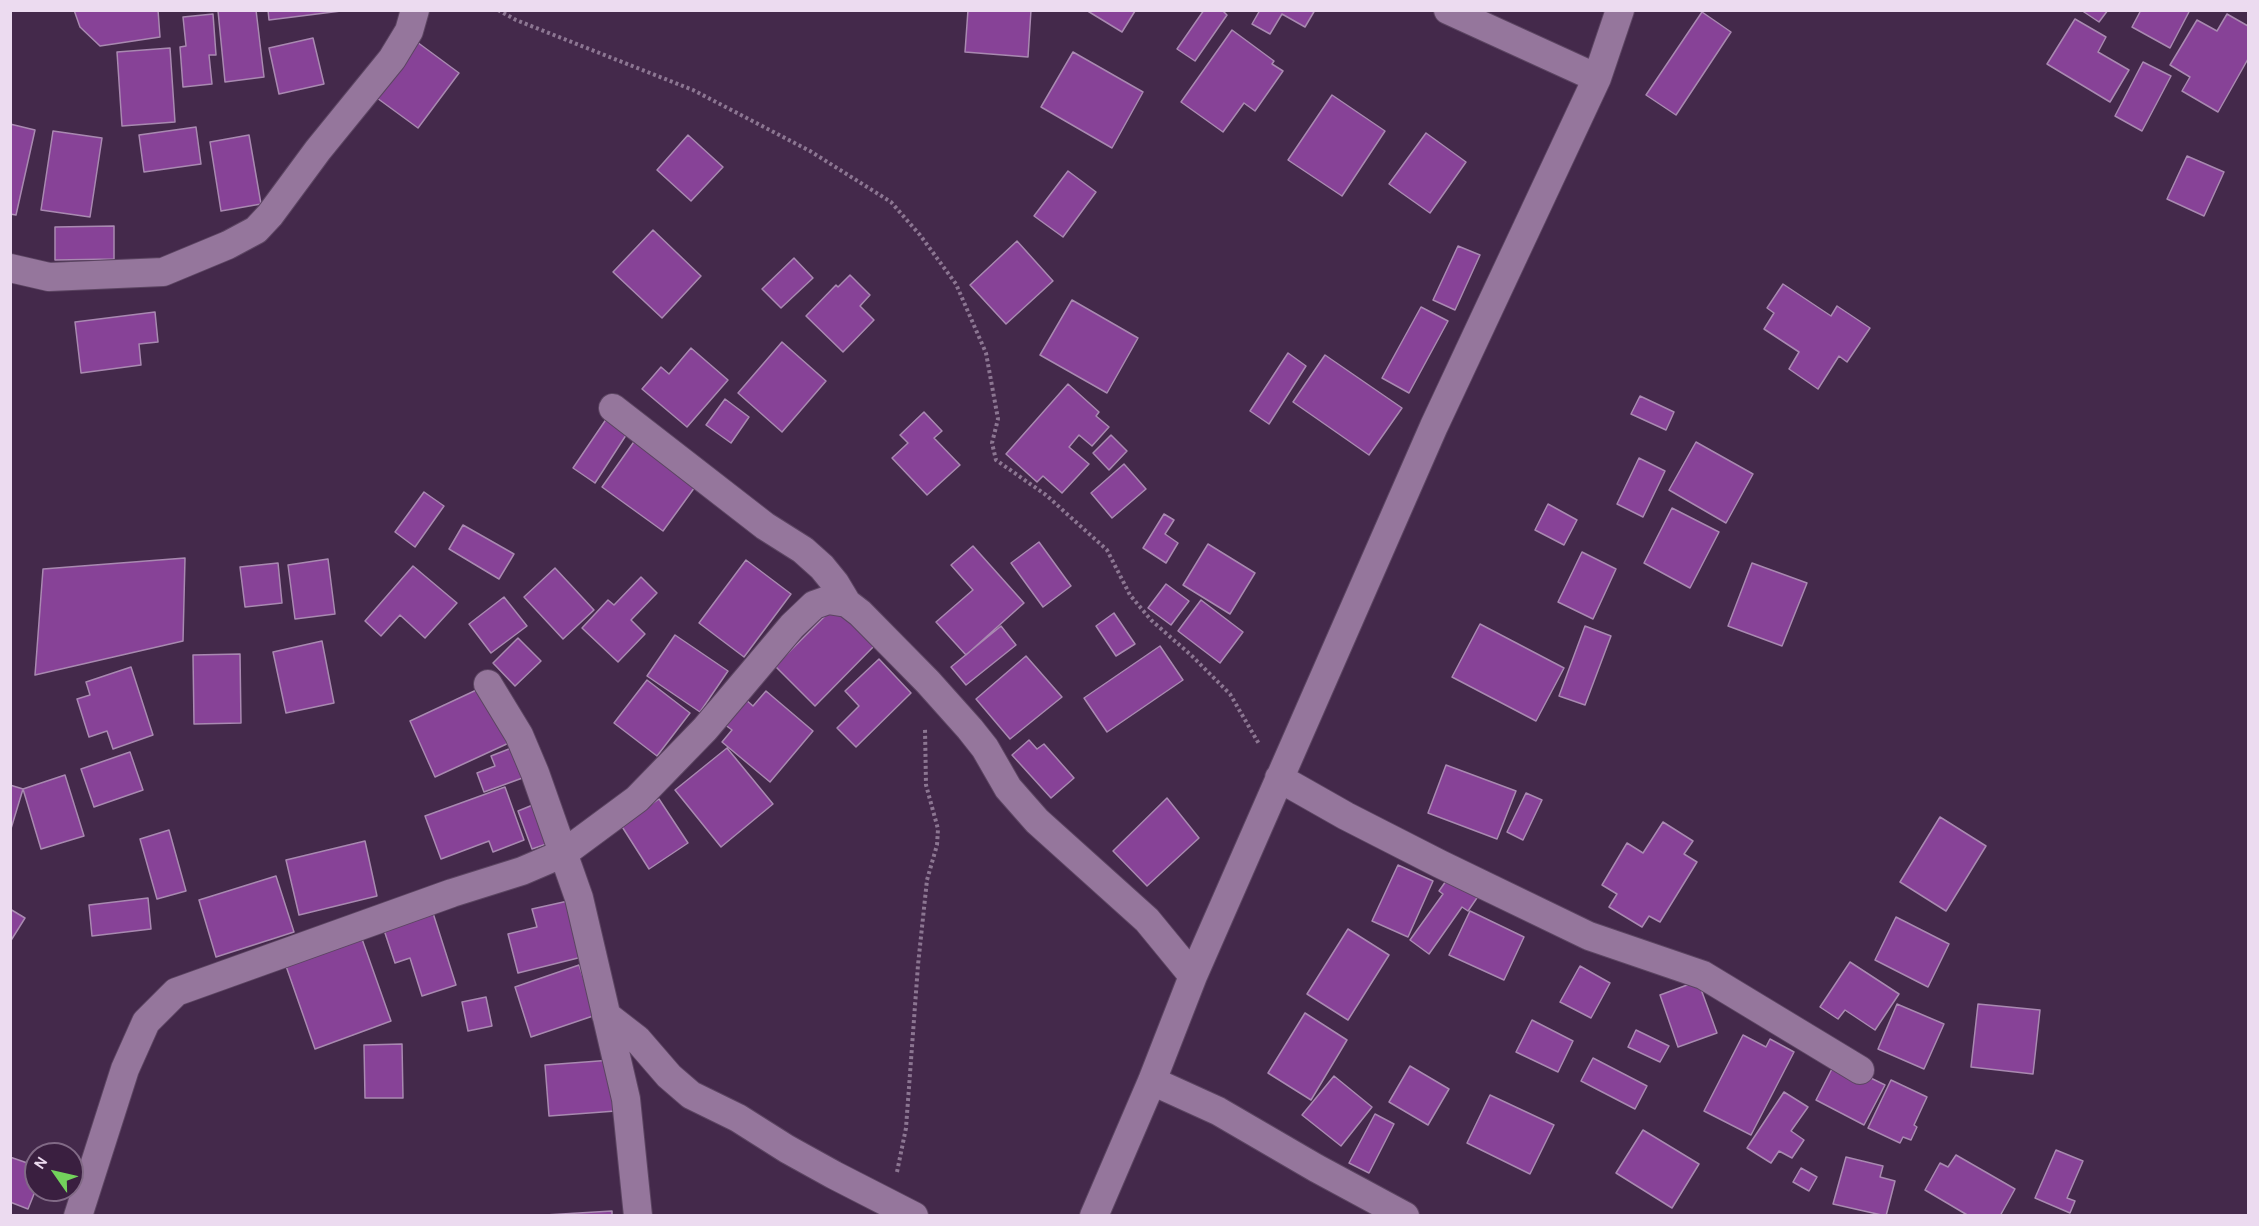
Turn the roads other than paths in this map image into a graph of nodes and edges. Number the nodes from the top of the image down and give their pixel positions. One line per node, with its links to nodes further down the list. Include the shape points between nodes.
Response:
1 (415, 10): 5 (street, via 409,31 392,59 256,230 163,272 49,277)
2 (1448, 10): 4 (street)
3 (1620, 10): 4 (street)
4 (1597, 78): 9 (street, via 1434,426)
5 (10, 268)
6 (613, 408): 7 (street, via 765,526 803,550 822,567)
7 (847, 603): 10 (street, via 828,600 814,605 637,800); 11 (street, via 970,729 1008,788 1036,821 1147,920)
8 (488, 684): 10 (street, via 519,735)
9 (1279, 778): 11 (street); 13 (street, via 1440,864 1589,936 1703,975)
10 (564, 853): 12 (street, via 579,898); 16 (street, via 176,992 146,1022 124,1069)
11 (1193, 976): 14 (street)
12 (606, 1015): 15 (street, via 637,1039 669,1076 692,1095); 17 (street, via 626,1099)
13 (1860, 1070)
14 (1152, 1081): 18 (street); 19 (street, via 1218,1112)
15 (902, 1209)
16 (78, 1215)
17 (638, 1215)
18 (1094, 1215)
19 (1405, 1215)

